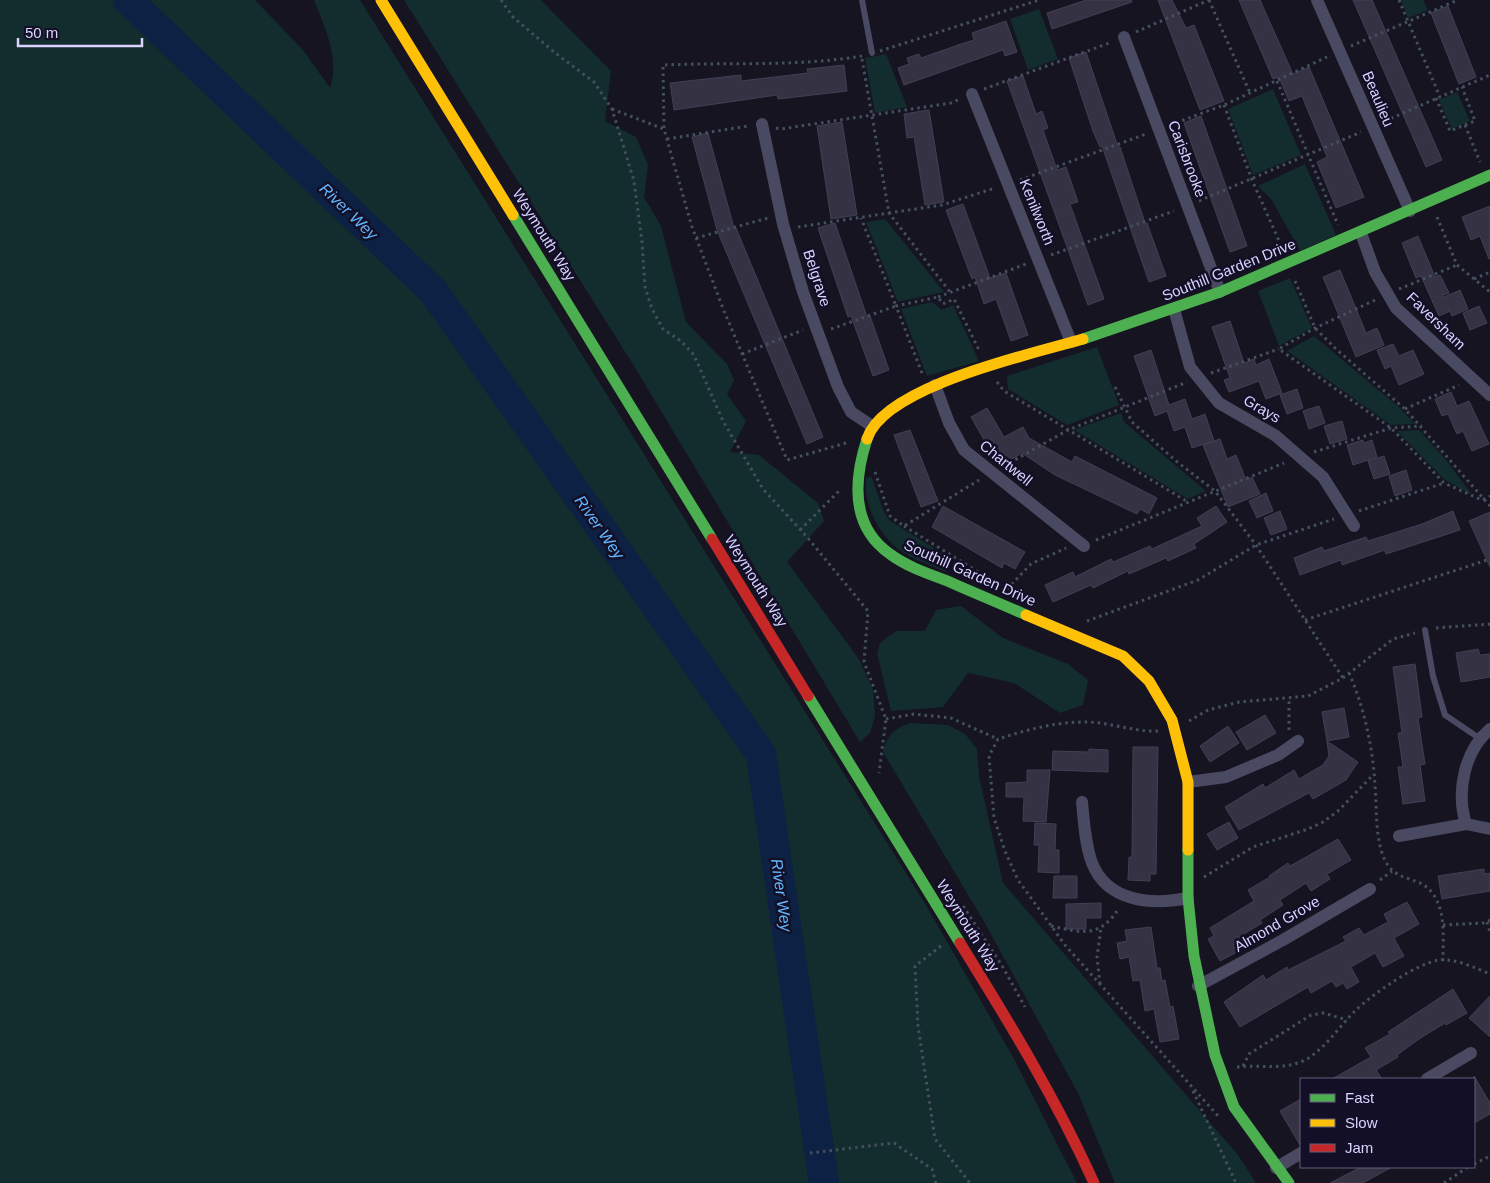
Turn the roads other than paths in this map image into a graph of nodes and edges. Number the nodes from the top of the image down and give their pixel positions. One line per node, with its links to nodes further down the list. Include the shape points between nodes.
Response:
1 (382, 0): 35 (main road, Weymouth Way, via 1037,1069)
2 (862, 0): 5 (lane)
3 (1317, 0): 9 (street, Beaulieu)
4 (1124, 37): 11 (street, Carisbrooke)
5 (872, 53)
6 (972, 94): 13 (street, Kenilworth)
7 (762, 124): 16 (street, Belgrave, via 784,229 838,388 851,412)
8 (1488, 175): 9 (main road, Southill Garden Drive)
9 (1410, 211): 10 (main road, Southill Garden Drive)
10 (1361, 233): 11 (main road, Southill Garden Drive); 15 (street, Faversham, via 1375,272 1396,308)
11 (1220, 292): 12 (main road, Southill Garden Drive)
12 (1174, 309): 13 (main road, Southill Garden Drive); 17 (street, Grays, via 1190,367 1219,403 1276,436 1323,477)
13 (1071, 342): 14 (main road, Southill Garden Drive)
14 (932, 386): 16 (main road, Southill Garden Drive, via 901,402); 18 (street, Chartwell, via 964,450)
15 (1490, 395)
16 (872, 426): 23 (main road, Southill Garden Drive, via 855,479 857,504 868,530 888,553 912,567 1123,656 1149,681 1172,720)
17 (1354, 526)
18 (1082, 544)
19 (1424, 630): 21 (lane, via 1445,715)
20 (1490, 729): 21 (street)
21 (1479, 738): 25 (street, via 1469,756 1462,798)
22 (1293, 744): 23 (street, via 1278,755 1226,777)
23 (1188, 782): 29 (main road, Southill Garden Drive)
24 (1082, 802): 29 (street, via 1092,863 1105,881 1127,896 1163,903)
25 (1466, 824): 26 (street); 27 (street)
26 (1490, 828)
27 (1398, 836)
28 (1370, 889): 30 (street, Almond Grove)
29 (1188, 898): 30 (main road, Southill Garden Drive)
30 (1198, 986): 34 (main road, Southill Garden Drive, via 1220,1069 1234,1107)
31 (1471, 1053): 32 (street)
32 (1429, 1078)
33 (1300, 1154): 34 (street)
34 (1276, 1168): 36 (main road, Southill Garden Drive)
35 (1094, 1183)
36 (1289, 1183)

